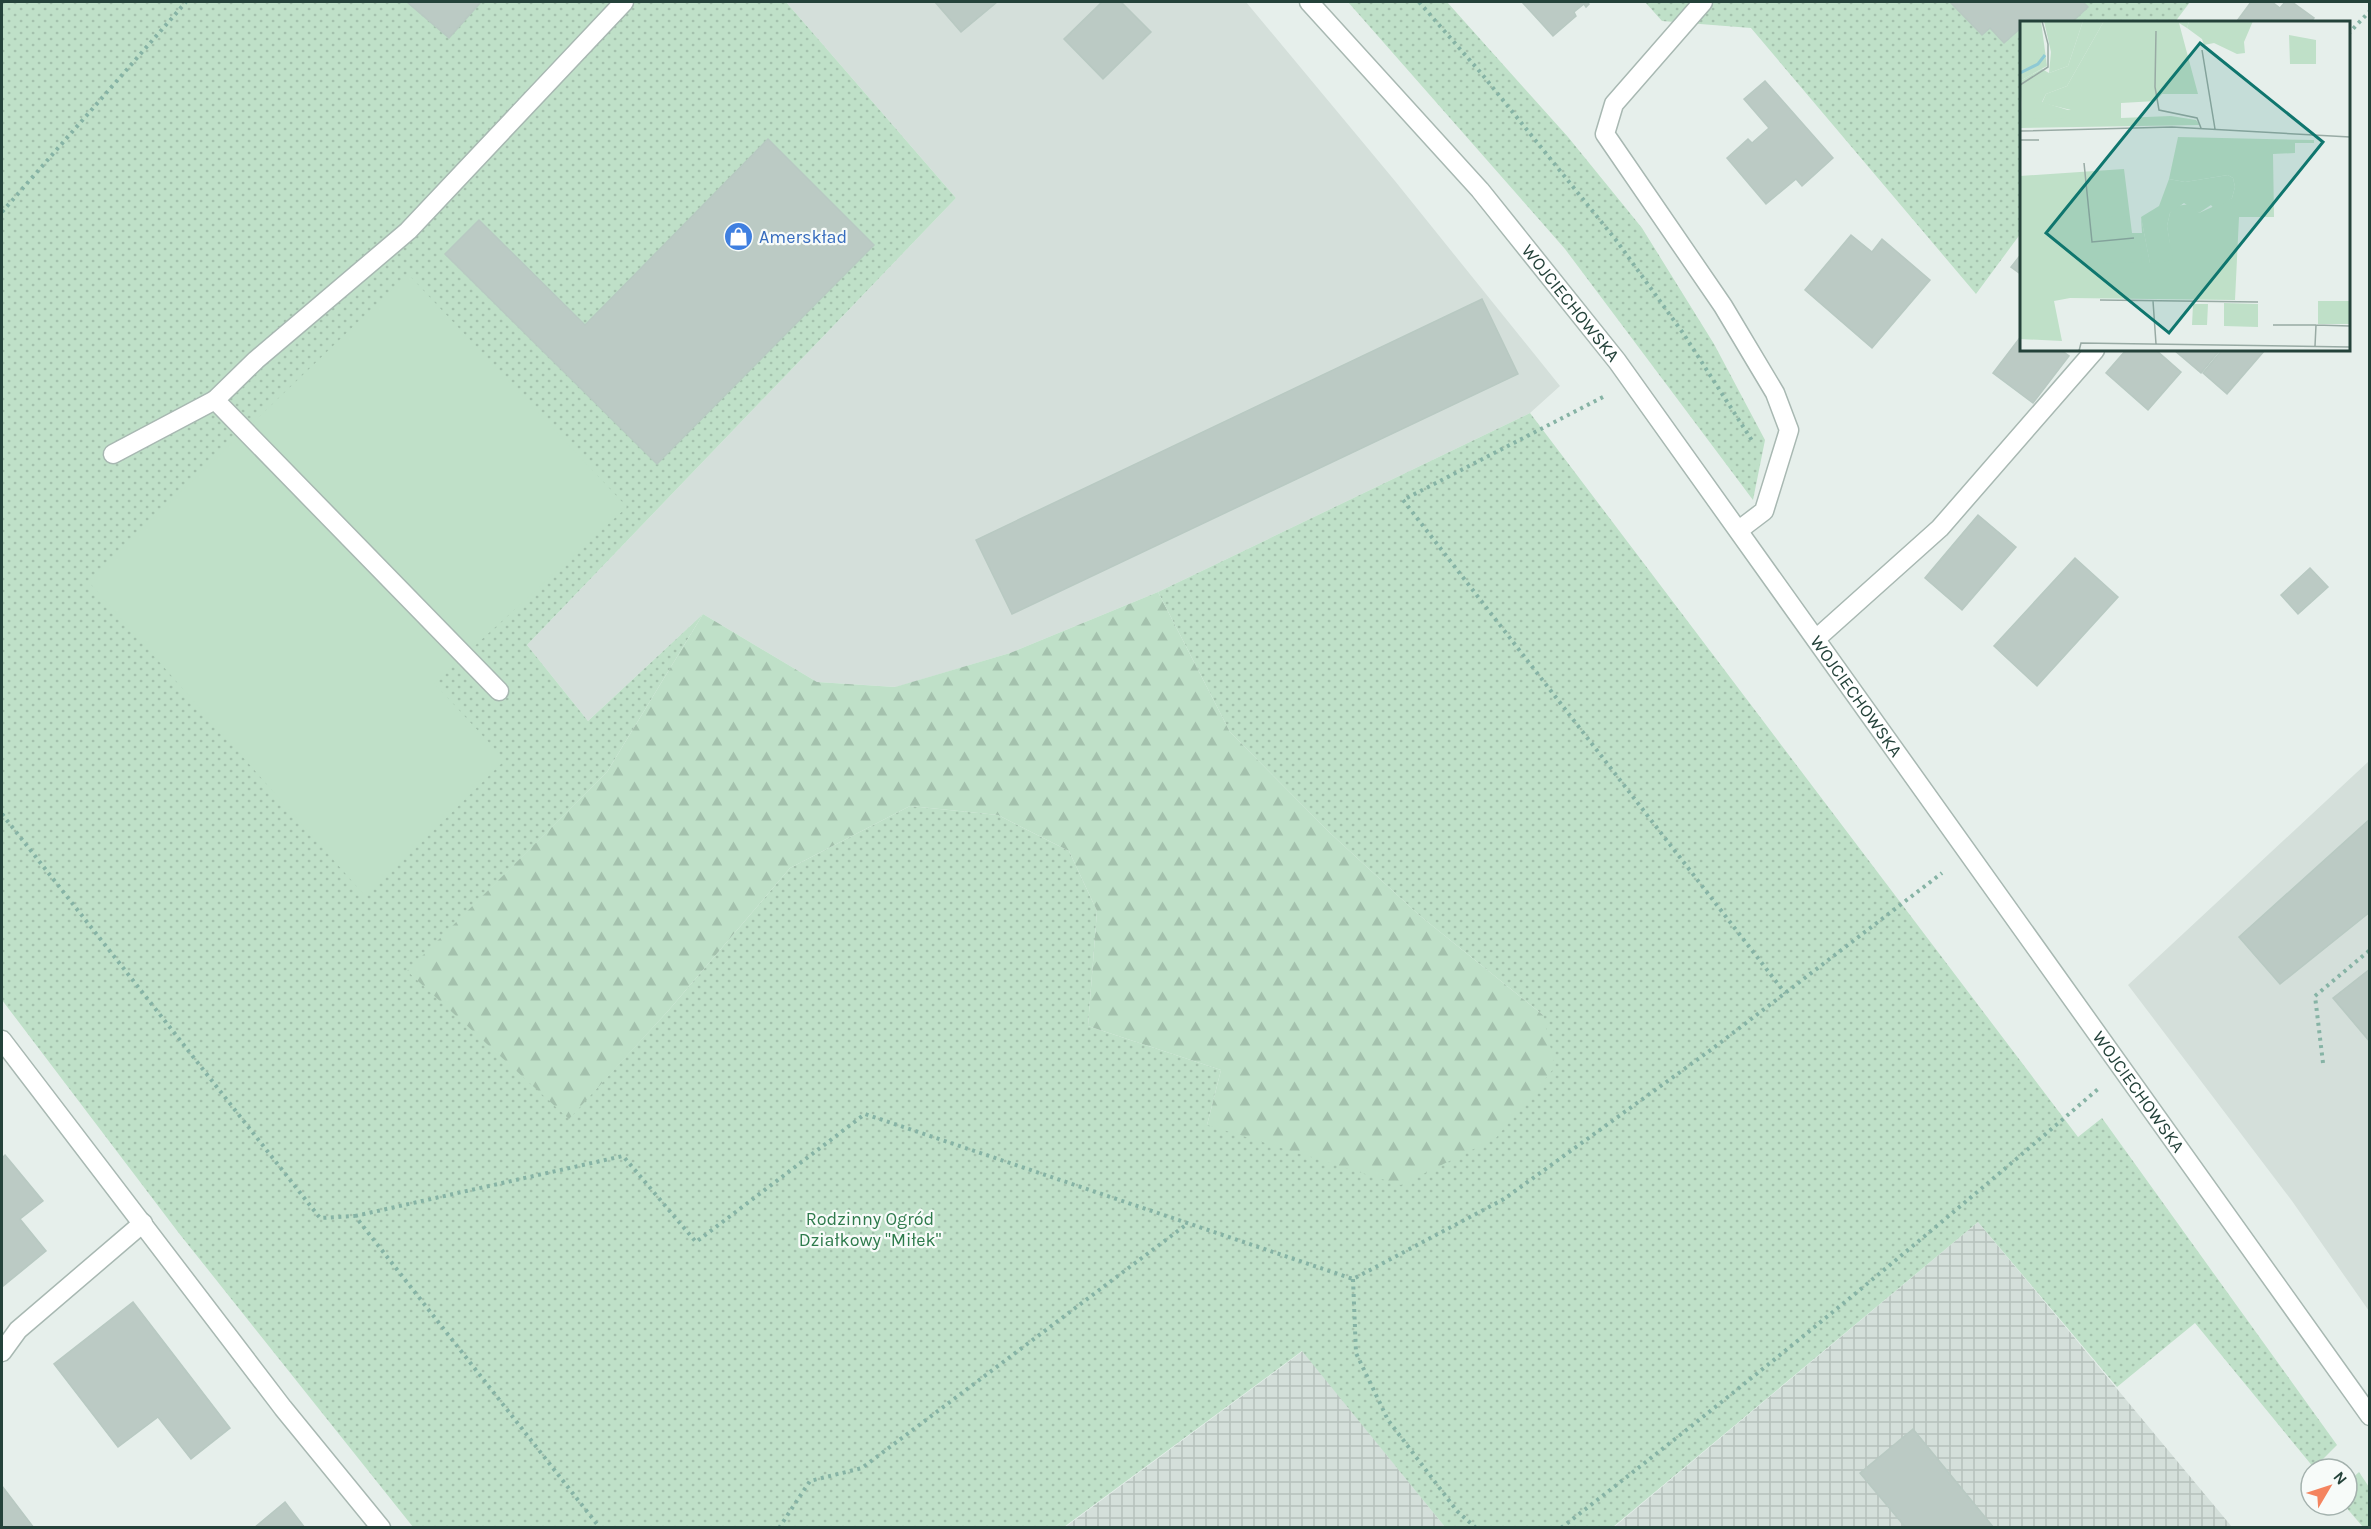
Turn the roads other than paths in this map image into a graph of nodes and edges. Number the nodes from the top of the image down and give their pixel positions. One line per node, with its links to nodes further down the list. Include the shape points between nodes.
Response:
1 (624, 2): 5 (street, via 408,231 256,360)
2 (1309, 2): 7 (street, WOJCIECHOWSKA, via 1413,114 1532,254 1617,361)
3 (1703, 2): 7 (street, via 1614,104 1605,134 1723,306 1775,393 1789,430 1764,511)
4 (2094, 351): 8 (street, via 1940,528)
5 (215, 400): 6 (street); 9 (street)
6 (113, 454)
7 (1738, 530): 8 (street, WOJCIECHOWSKA)
8 (1815, 639): 13 (street, WOJCIECHOWSKA)
9 (499, 691)
10 (2, 1040): 11 (street)
11 (143, 1223): 12 (street, via 18,1330); 14 (street, via 283,1408)
12 (2, 1352)
13 (2370, 1416)
14 (381, 1527)

